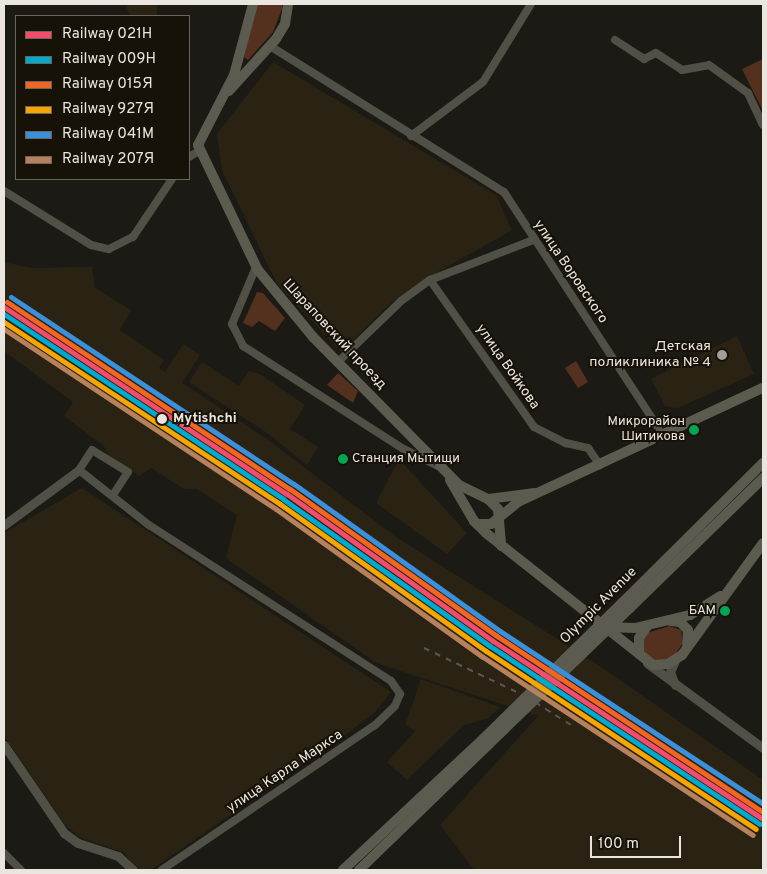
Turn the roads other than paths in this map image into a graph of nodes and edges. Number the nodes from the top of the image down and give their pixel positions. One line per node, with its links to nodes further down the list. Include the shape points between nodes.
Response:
1 (252, 4): 6 (main road)
2 (288, 4): 5 (main road, via 285,24)
3 (531, 4): 10 (street, via 483,82)
4 (616, 40): 9 (street, via 644,59 656,53 682,70 709,65 748,93)
5 (270, 46): 7 (main road); 10 (street, улица Воровского)
6 (240, 55): 7 (main road, via 248,63); 8 (main road)
7 (259, 60): 8 (main road)
8 (226, 94): 11 (main road, via 199,136)
9 (763, 125)
10 (410, 136): 15 (street, улица Воровского, via 504,192)
11 (199, 151): 12 (street); 16 (main road, Шараповский проезд)
12 (190, 156)
13 (171, 180): 14 (street, via 133,237 109,249 91,245)
14 (4, 191)
15 (533, 240): 17 (street); 20 (street, улица Воровского)
16 (256, 267): 18 (main road, Шараповский проезд, via 293,315); 23 (street, via 232,324 246,350 402,448)
17 (430, 280): 18 (street, via 401,301); 22 (street, улица Войкова, via 534,427 566,443 588,448)
18 (338, 362): 23 (main road, Шараповский проезд)
19 (763, 388): 20 (main road)
20 (663, 436): 22 (main road)
21 (763, 463): 35 (main road, Olympic Avenue)
22 (600, 464): 26 (main road)
23 (442, 468): 28 (main road, via 459,485); 30 (main road)
24 (79, 470): 27 (street); 27 (street, via 92,450 128,472); 31 (street)
25 (763, 478): 35 (main road, Olympic Avenue)
26 (535, 493): 28 (main road); 29 (main road)
27 (113, 495): 50 (street, улица Карла Маркса, via 149,525 391,681 400,694 387,716)
28 (487, 499): 29 (main road, via 496,504); 30 (main road, via 474,504)
29 (497, 517): 30 (main road, via 488,526); 33 (main road, via 498,538)
30 (474, 520): 33 (main road)
31 (4, 525)
32 (763, 545): 34 (main road)
33 (503, 549): 37 (main road)
34 (730, 589): 36 (main road, via 702,611); 39 (main road)
35 (626, 605): 44 (main road, Olympic Avenue, bridge)
36 (665, 621): 38 (main road); 39 (main road, via 680,622 686,628 690,639)
37 (608, 626): 38 (main road); 40 (main road)
38 (647, 626): 40 (main road, via 639,638)
39 (686, 648): 41 (main road)
40 (639, 654): 42 (main road)
41 (675, 661): 42 (main road, via 663,665); 43 (street, via 670,672)
42 (647, 663): 43 (street)
43 (675, 685): 46 (street)
44 (486, 742): 51 (main road, Olympic Avenue); 52 (main road, Olympic Avenue)
45 (4, 747): 49 (street, via 64,833 78,843 118,856)
46 (763, 748)
47 (4, 853): 48 (street)
48 (21, 870)
49 (134, 870)
50 (162, 870)
51 (343, 870)
52 (359, 870)

